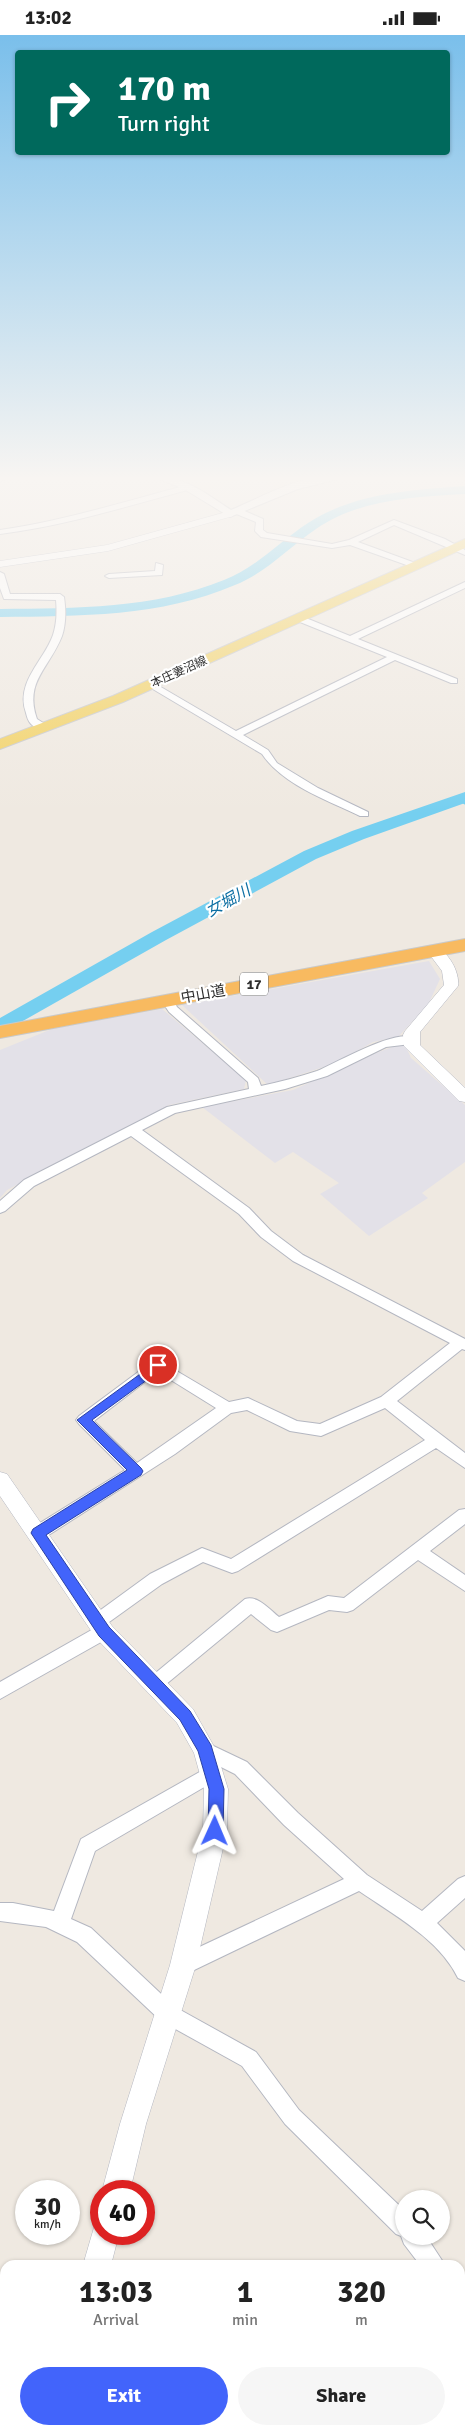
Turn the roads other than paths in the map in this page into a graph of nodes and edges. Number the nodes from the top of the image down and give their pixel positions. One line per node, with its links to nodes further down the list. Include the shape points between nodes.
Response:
1 (4, 589): 9 (street, via 6,597 60,597 56,640 26,699 33,721)
2 (363, 589): 4 (main road, 本庄妻沼線)
3 (457, 589): 5 (street)
4 (298, 618): 5 (street); 8 (main road, 本庄妻沼線)
5 (351, 639): 6 (street)
6 (395, 657): 7 (street); 10 (street)
7 (454, 681)
8 (151, 685): 9 (main road, 本庄妻沼線); 10 (street)
9 (45, 728): 11 (main road, 本庄妻沼線)
10 (237, 734): 12 (street, via 264,752 274,765 314,790)
11 (0, 744)
12 (364, 814)
13 (465, 945): 14 (highway, 中山道 / 17)
14 (434, 951): 15 (highway, 中山道 / 17); 17 (street, via 453,979 413,1031)
15 (168, 1000): 16 (highway, 中山道 / 17); 18 (street, via 173,1009 254,1081)
16 (0, 1032)
17 (411, 1039): 18 (street, via 383,1044 323,1073); 19 (street, via 414,1049)
18 (256, 1091): 20 (street, via 171,1110)
19 (465, 1097)
20 (131, 1129): 21 (street, via 29,1183); 22 (street, via 244,1211 266,1234 298,1258)
21 (0, 1208)
22 (463, 1344): 23 (street)
23 (386, 1401): 24 (street, via 321,1430 295,1427 248,1404); 25 (street)
24 (227, 1408): 27 (street); 27 (street, via 158,1365 84,1420)
25 (436, 1441): 26 (street); 33 (street, via 232,1566 202,1555 156,1579)
26 (465, 1462)
27 (136, 1471): 30 (street)
28 (0, 1480): 30 (street)
29 (465, 1515): 31 (street)
30 (38, 1533): 33 (street)
31 (418, 1551): 32 (street); 34 (street, via 347,1605 328,1603 277,1625 251,1604)
32 (465, 1584)
33 (101, 1627): 34 (street); 35 (street)
34 (153, 1685): 36 (street, via 185,1716)
35 (0, 1691)
36 (205, 1749): 37 (street); 38 (street, via 241,1768 291,1819)
37 (212, 1773): 41 (street, via 88,1845); 43 (street, via 216,1789 215,1831)
38 (360, 1881): 42 (street); 43 (street)
39 (465, 1885): 42 (street)
40 (0, 1912): 41 (street, via 48,1918)
41 (59, 1923): 45 (street, via 84,1935)
42 (423, 1923): 44 (street, via 459,1959)
43 (183, 1965): 45 (street)
44 (465, 1971)
45 (168, 2014): 46 (street); 47 (street, via 249,2059 292,2117)
46 (119, 2180)
47 (395, 2218)
48 (102, 2245): 50 (street)
49 (419, 2245): 51 (street)
50 (98, 2260)
51 (430, 2260)

